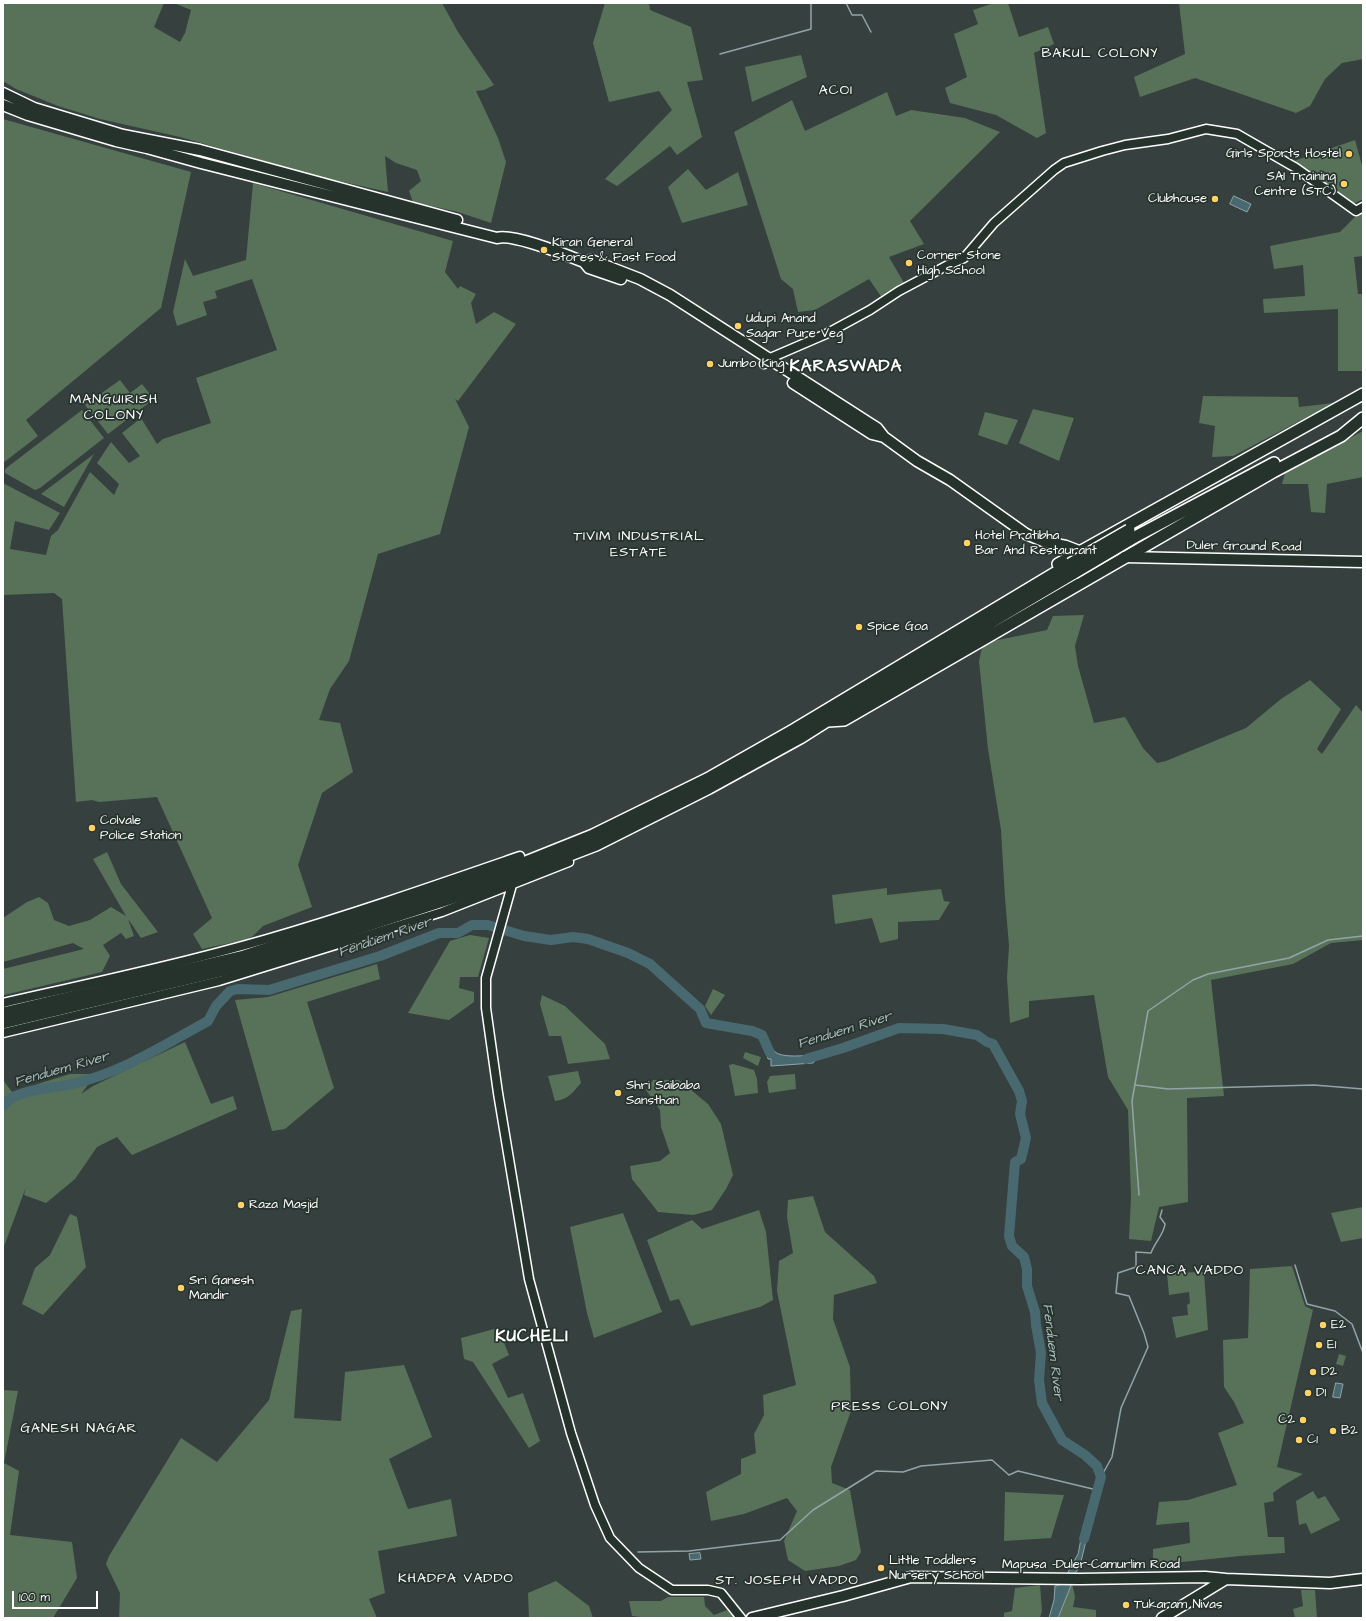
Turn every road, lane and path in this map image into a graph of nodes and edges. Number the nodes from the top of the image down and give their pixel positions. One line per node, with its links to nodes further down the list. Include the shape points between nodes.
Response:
1 (3, 93): 3 (main road, via 34,108 123,135)
2 (3, 105): 5 (main road, via 116,142)
3 (195, 150): 4 (main road); 5 (main road)
4 (209, 153): 6 (main road); 8 (main road, via 484,227 498,231)
5 (192, 160): 6 (main road)
6 (207, 164): 8 (main road, via 497,238)
7 (1363, 207): 9 (street, via 1356,211 1296,168 1237,134 1206,129 1168,139 1125,145 1064,163 994,223 964,258 899,291 826,334)
8 (502, 236): 9 (main road, via 584,262 591,260 640,279 670,296)
9 (766, 362): 17 (main road, via 876,428 917,461 950,480 1026,534)
10 (1363, 394): 15 (highway)
11 (1363, 402): 16 (highway)
12 (1363, 417): 14 (highway); 16 (highway)
13 (1363, 424): 14 (street)
14 (1341, 436): 18 (highway)
15 (1110, 534): 17 (highway); 18 (highway)
16 (1131, 534): 21 (highway, bridge)
17 (1079, 551): 20 (highway); 21 (highway, via 833,698)
18 (1124, 558): 19 (main road, Duler Ground Road); 20 (highway)
19 (1363, 562)
20 (1092, 576): 21 (highway, via 844,720)
21 (820, 719): 22 (highway, via 800,738 709,788); 23 (highway, via 593,835)
22 (568, 859): 24 (street); 27 (highway, via 246,964)
23 (522, 860): 25 (street, via 267,939); 27 (highway, via 244,956)
24 (512, 885): 29 (street, via 442,912 219,981); 32 (street, via 486,978 486,1008 528,1279 571,1433 595,1506 610,1538 639,1568 672,1590 708,1590 721,1593)
25 (3, 1004)
26 (3, 1013): 27 (highway)
27 (23, 1013): 28 (highway)
28 (3, 1023)
29 (3, 1033)
30 (1226, 1579): 31 (main road, Mapusa -Duler-Camurlim Road, via 1330,1583); 33 (main road, Mapusa -Duler-Camurlim Road, via 911,1577); 34 (main road)
31 (1363, 1579)
32 (740, 1618)
33 (752, 1618)
34 (1162, 1618)

